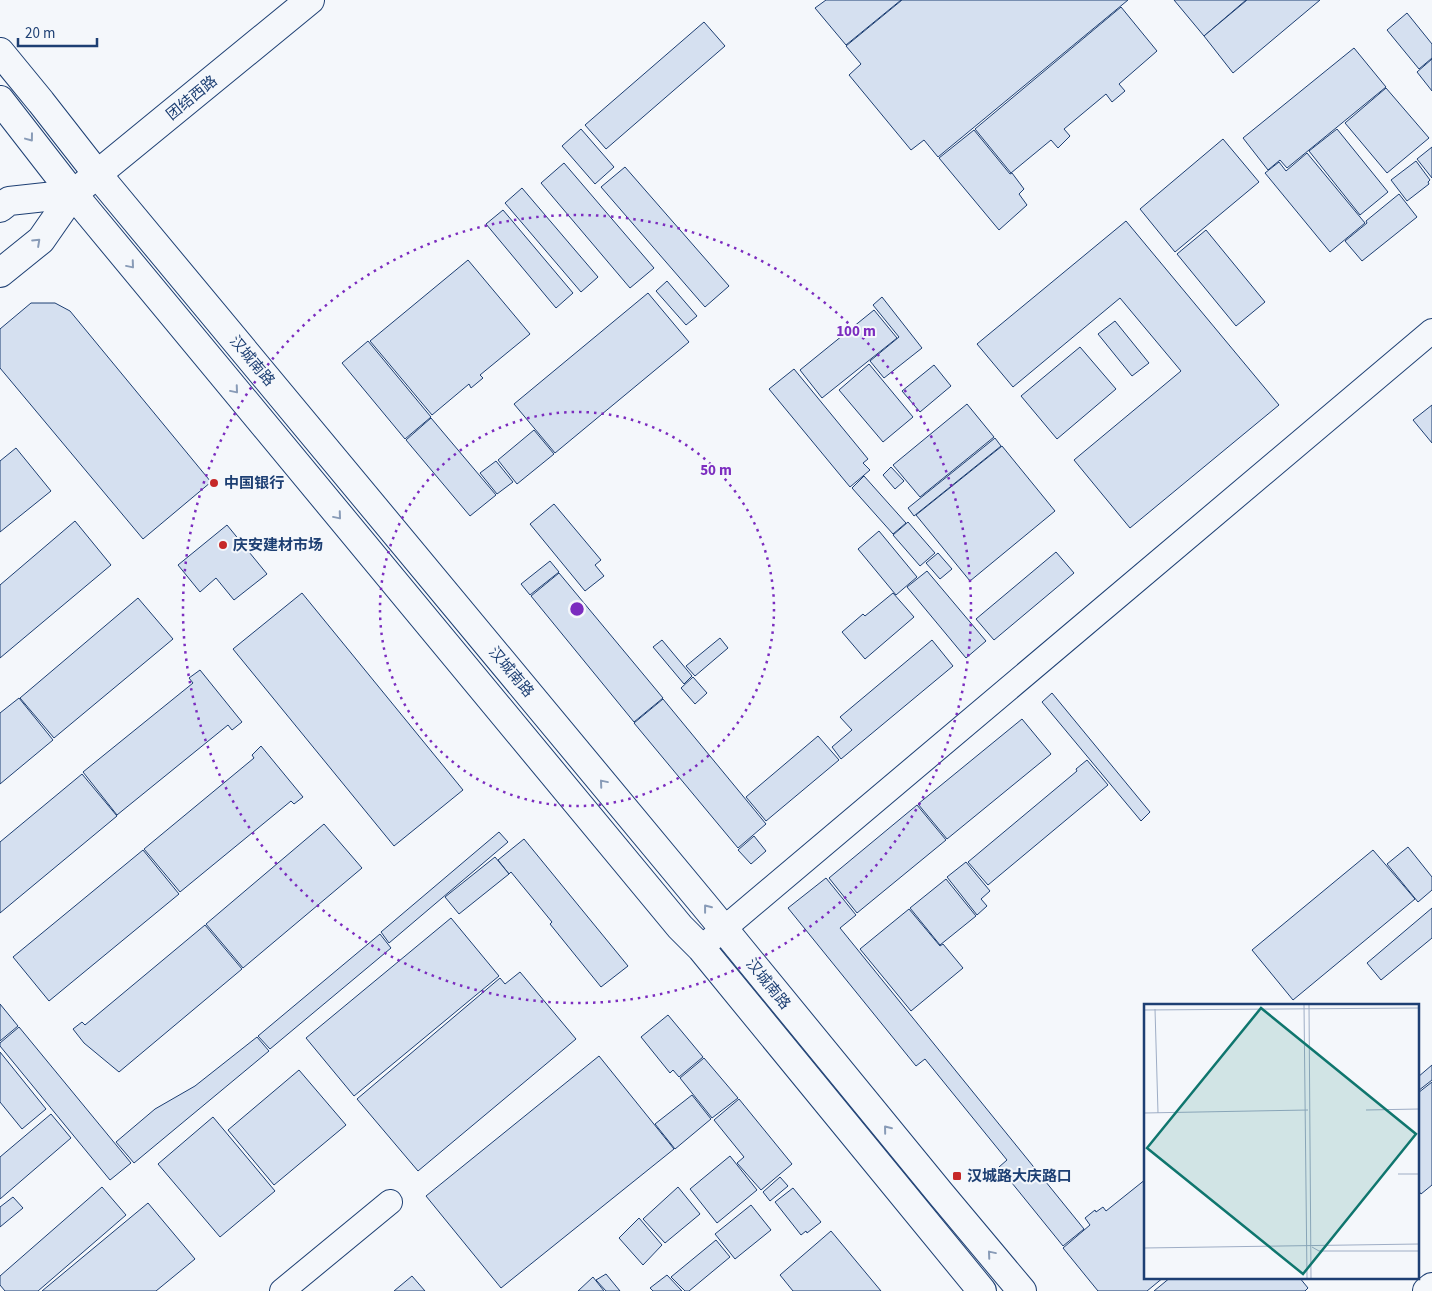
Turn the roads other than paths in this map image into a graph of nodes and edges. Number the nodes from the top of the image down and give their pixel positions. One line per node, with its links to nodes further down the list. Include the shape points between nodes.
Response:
1 (310, 0): 4 (main road, 团结西路)
2 (0, 52): 4 (main road, 汉城南路)
3 (0, 100): 5 (main road, 汉城南路, one-way to 5)
4 (98, 175): 5 (main road, 团结西路); 9 (main road, 汉城南路, one-way to 4)
5 (73, 194): 6 (main road, via 9,201); 7 (main road, 团结西路, one-way to 5, via 41,240); 10 (main road, 汉城南路, one-way to 10)
6 (0, 208)
7 (0, 274)
8 (1432, 330): 9 (street)
9 (723, 929): 10 (street); 15 (main road, 汉城南路, one-way to 9)
10 (701, 948): 14 (main road, 汉城南路)
11 (390, 1202): 13 (street)
12 (1432, 1287): 16 (main road)
13 (282, 1291)
14 (982, 1291)
15 (1022, 1291)
16 (1427, 1291)

